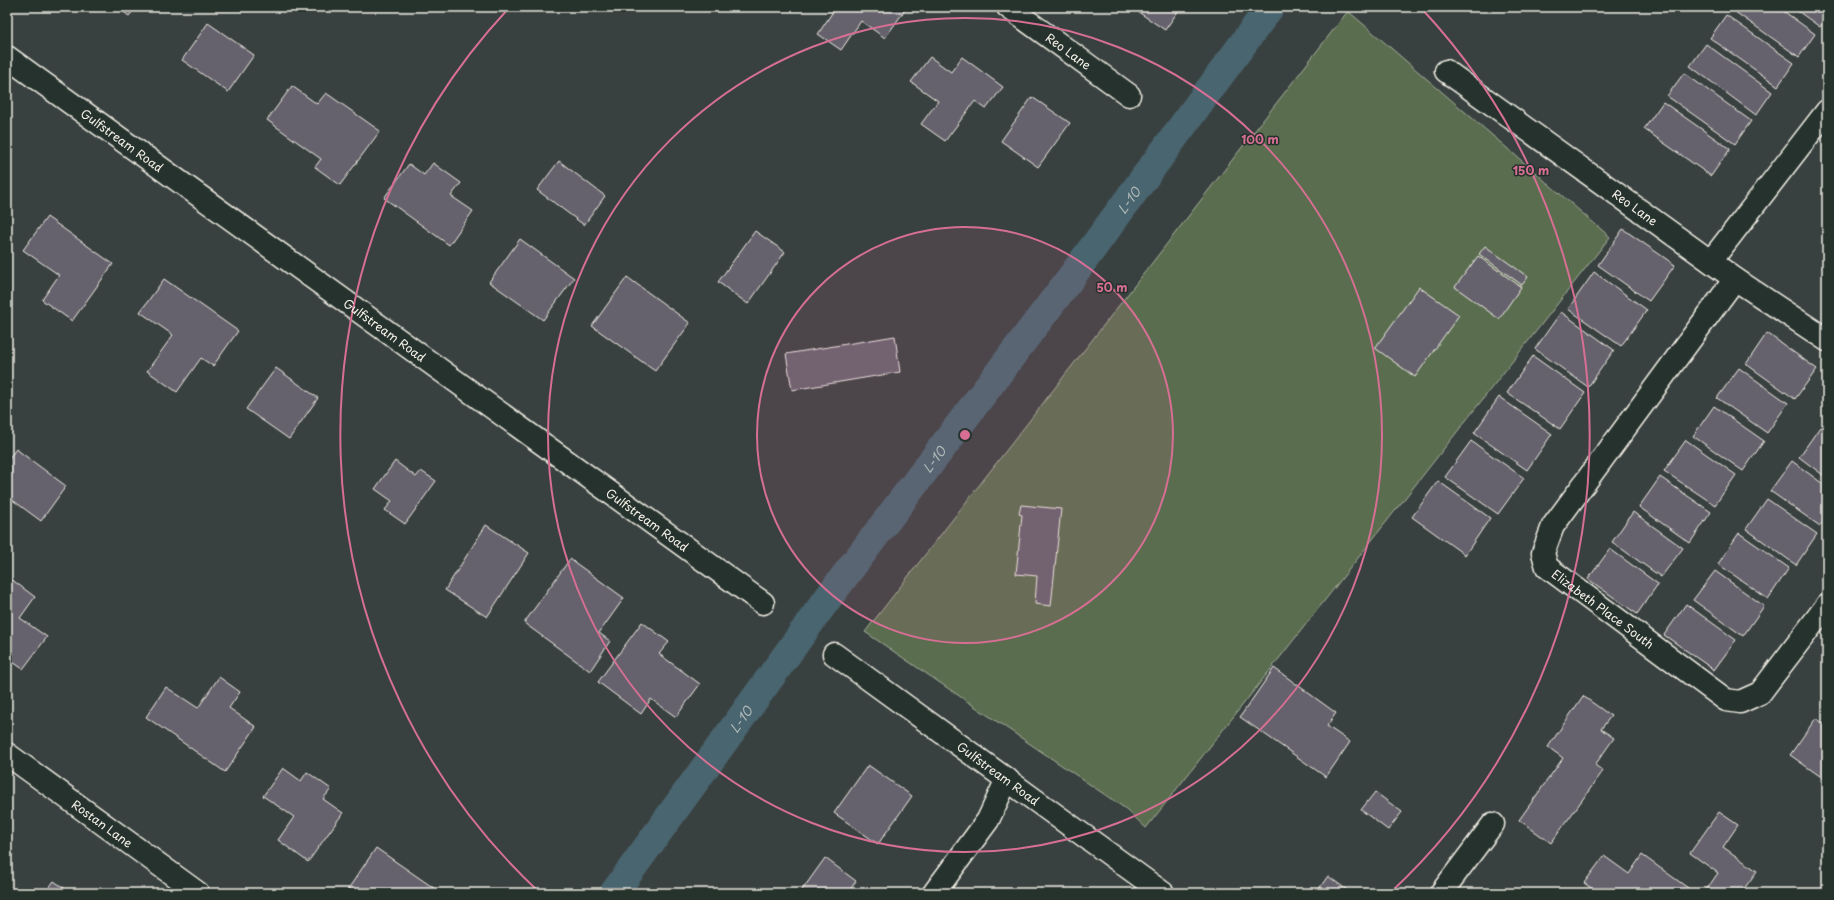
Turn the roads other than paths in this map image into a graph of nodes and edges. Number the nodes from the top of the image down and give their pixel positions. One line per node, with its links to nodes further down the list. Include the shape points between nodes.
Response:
1 (1008, 7): 4 (street, Reo Lane)
2 (7, 57): 9 (street, Gulfstream Road)
3 (1446, 70): 6 (street, Reo Lane)
4 (1129, 95)
5 (1827, 111): 6 (street)
6 (1711, 262): 7 (street, Reo Lane)
7 (1735, 279): 8 (street, Reo Lane); 10 (street, Elizabeth Place South, via 1553,526 1543,553 1547,567 1726,700 1740,702 1760,693)
8 (1827, 340)
9 (763, 603)
10 (1827, 605)
11 (834, 654): 13 (street, Gulfstream Road)
12 (7, 754): 15 (street, Rostan Lane)
13 (1007, 779): 16 (street, via 988,820); 17 (street, Gulfstream Road)
14 (1493, 824): 18 (street)
15 (198, 893)
16 (934, 893)
17 (1163, 893)
18 (1441, 893)

